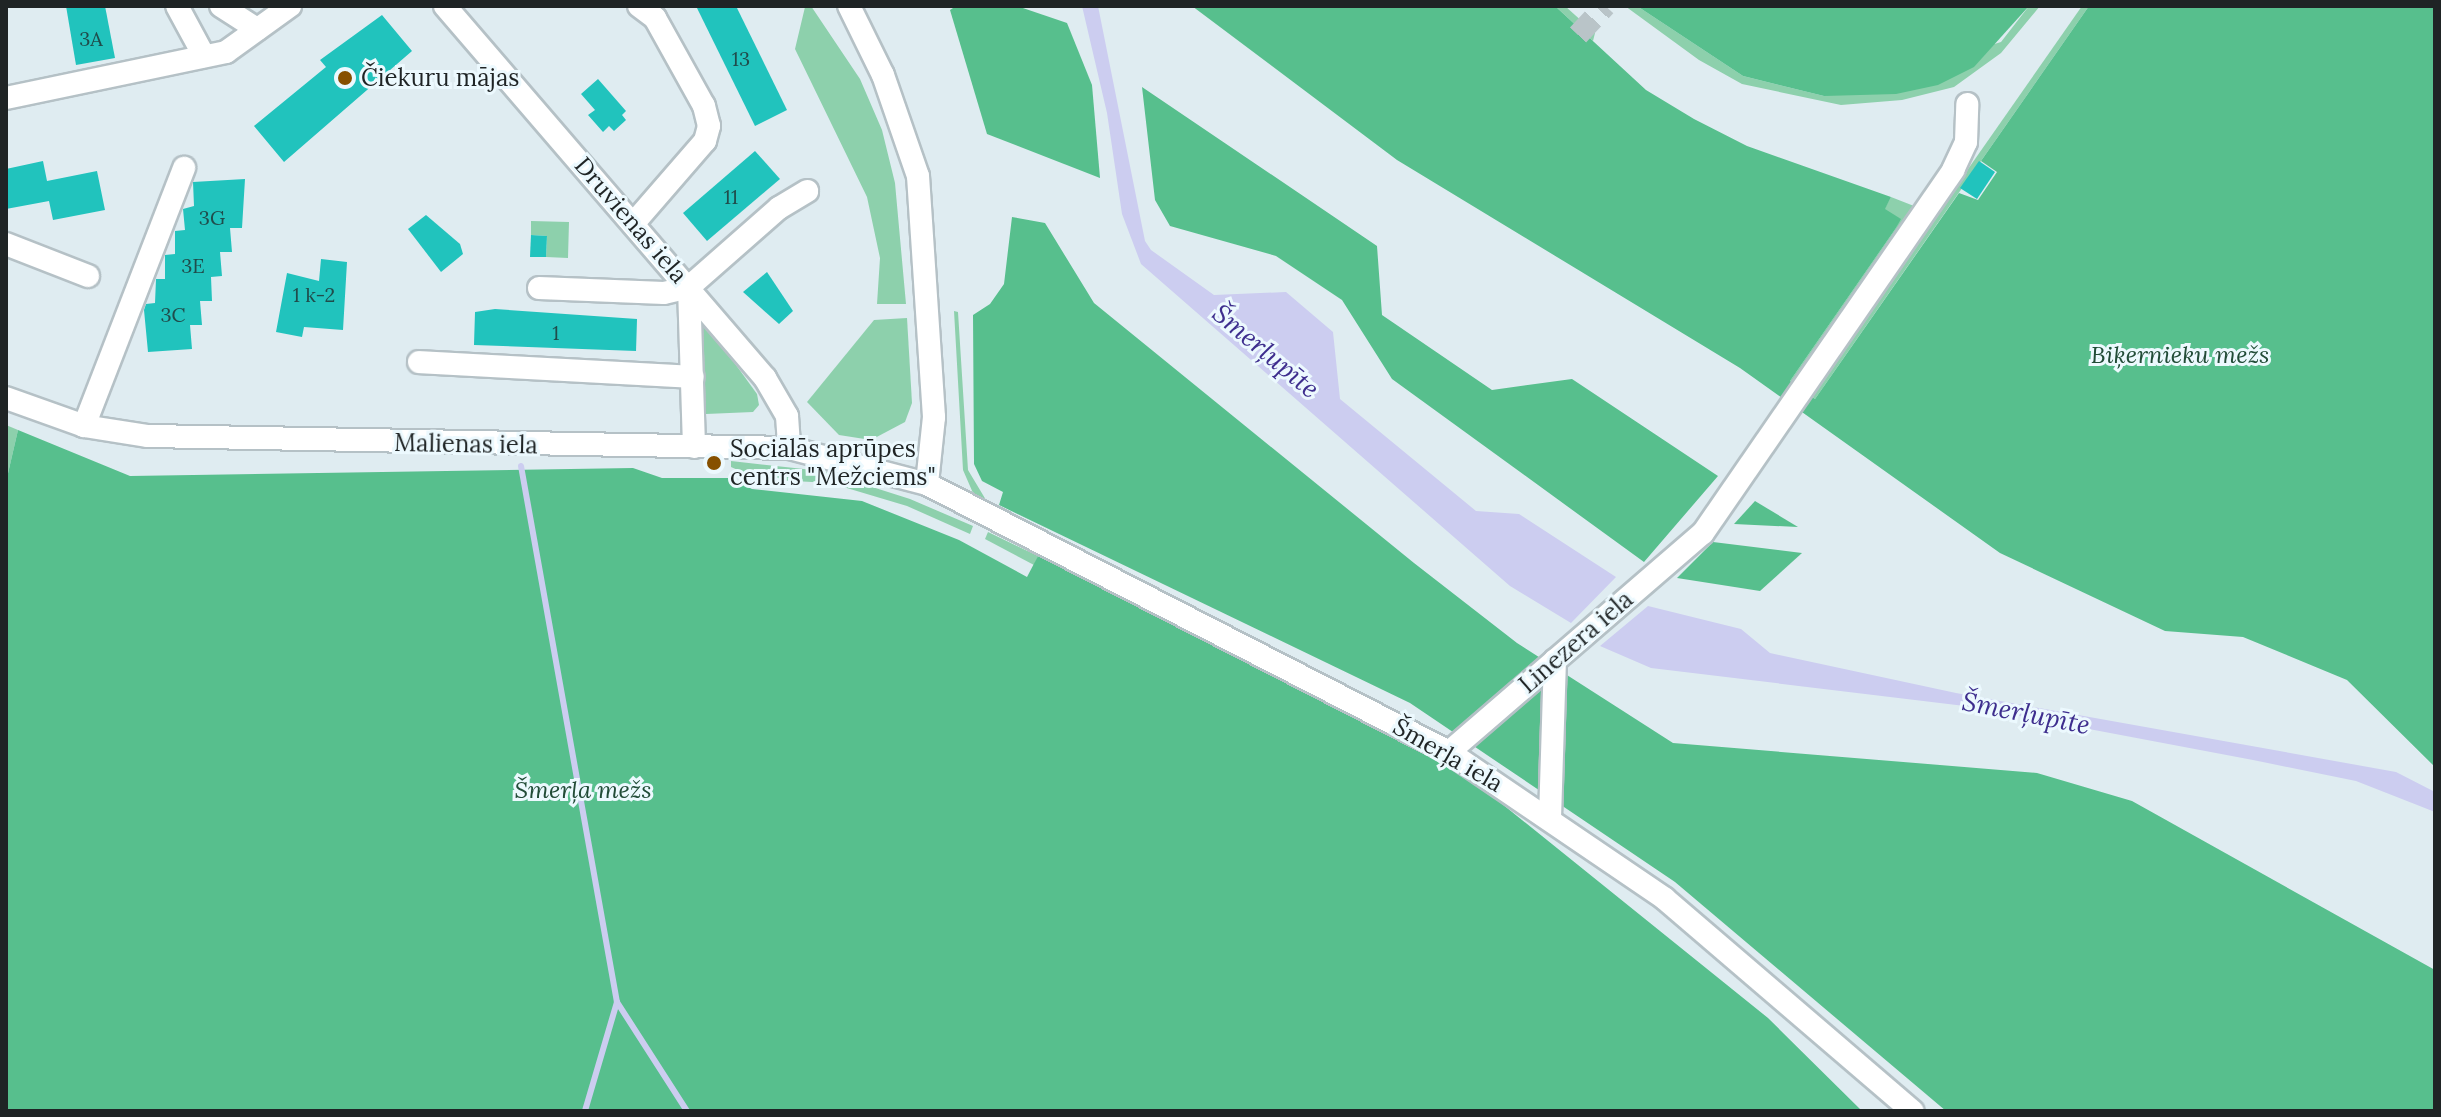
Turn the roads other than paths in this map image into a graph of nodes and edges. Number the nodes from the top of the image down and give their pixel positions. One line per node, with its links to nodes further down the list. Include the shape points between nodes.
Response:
1 (177, 6): 8 (street)
2 (221, 6): 7 (street)
3 (290, 6): 7 (street)
4 (445, 6): 13 (street, Druvienas iela)
5 (639, 6): 13 (street, via 655,18 704,106 709,126 705,141)
6 (849, 6): 24 (street, via 883,75 918,176 934,417)
7 (257, 29): 8 (street, via 226,52)
8 (204, 56): 9 (street)
9 (6, 98)
10 (1967, 104): 25 (street, Linezera iela, via 1966,142 1953,170 1703,533)
11 (184, 168): 21 (street)
12 (807, 191): 16 (street, via 779,208)
13 (633, 224): 16 (street, Druvienas iela)
14 (6, 244): 15 (street)
15 (88, 276)
16 (689, 287): 17 (street, via 664,293); 19 (street); 23 (street, Druvienas iela, via 773,388 787,416)
17 (539, 288)
18 (419, 362): 19 (street)
19 (693, 377): 22 (street)
20 (6, 398): 21 (street, Malienas iela)
21 (84, 426): 22 (street, Malienas iela, via 181,439)
22 (694, 447): 23 (street, Malienas iela)
23 (789, 448): 24 (street, Malienas iela)
24 (927, 484): 26 (street, Šmerļa iela)
25 (1555, 660): 26 (street, Linezera iela); 27 (street)
26 (1449, 752): 27 (street, Šmerļa iela)
27 (1550, 818): 28 (street, Šmerļa iela, via 1665,899)
28 (1912, 1111)

